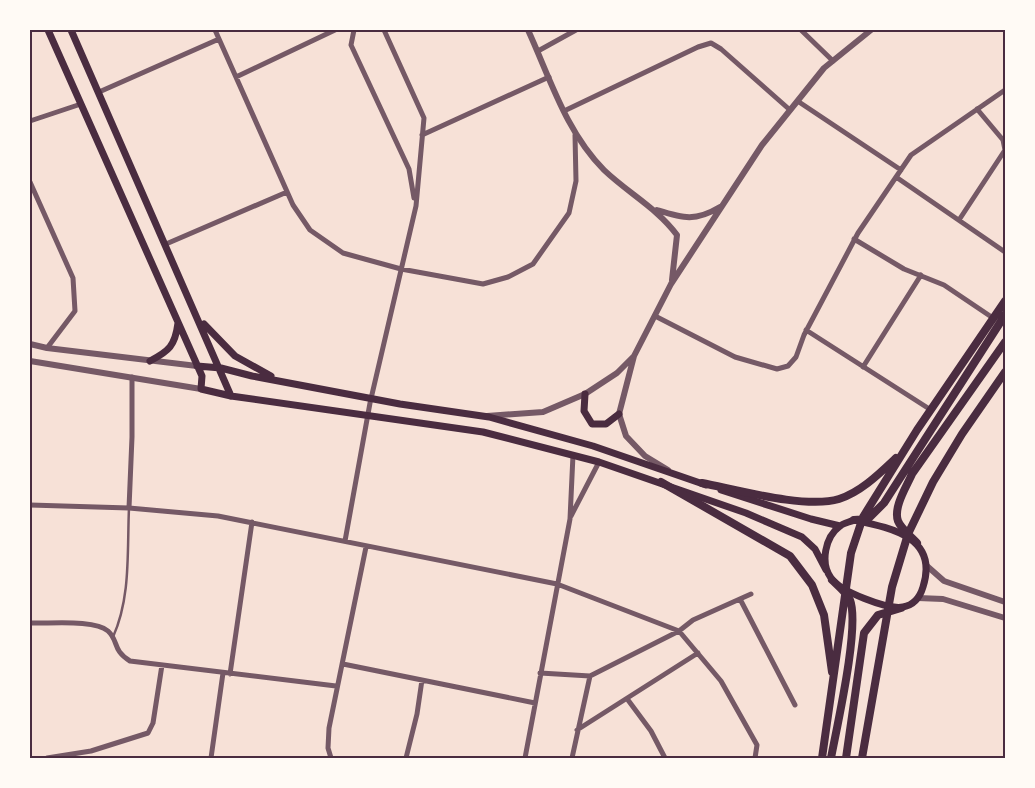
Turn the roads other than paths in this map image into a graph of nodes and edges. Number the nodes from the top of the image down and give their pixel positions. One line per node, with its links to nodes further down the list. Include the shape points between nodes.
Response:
1 (48, 30): 19 (main road)
2 (71, 30): 17 (main road)
3 (215, 30): 11 (street)
4 (335, 30): 14 (street)
5 (354, 30): 31 (street, via 351,45 409,169)
6 (384, 30): 24 (street, via 424,118)
7 (528, 30): 12 (street)
8 (576, 30): 12 (street)
9 (802, 30): 13 (street)
10 (871, 30): 13 (street)
11 (219, 39): 14 (street); 17 (street)
12 (538, 51): 15 (street)
13 (833, 61): 18 (street, via 824,68)
14 (236, 77): 29 (street)
15 (550, 77): 21 (street); 24 (street)
16 (1005, 90): 20 (street)
17 (99, 92): 35 (main road)
18 (800, 102): 22 (street); 26 (street)
19 (81, 104): 23 (street); 45 (main road)
20 (977, 109): 26 (street, via 911,155); 33 (street, via 1003,140 1005,150)
21 (564, 110): 22 (street, via 711,43); 25 (street)
22 (790, 110): 30 (street)
23 (30, 121)
24 (422, 135): 31 (street)
25 (575, 135): 32 (street, via 604,170); 37 (street, via 576,180 569,213 533,264 508,277 483,284)
26 (901, 170): 27 (street)
27 (896, 177): 33 (street); 34 (street)
28 (30, 182): 49 (street, via 73,278 75,311)
29 (287, 192): 35 (street); 37 (street, via 310,230 343,253)
30 (722, 205): 32 (street, via 706,216 687,218); 39 (street)
31 (416, 206): 37 (street)
32 (655, 210): 39 (street, via 677,235)
33 (958, 220): 36 (street)
34 (854, 239): 38 (street, via 904,269); 46 (street)
35 (166, 244): 43 (main road)
36 (1005, 252)
37 (401, 269): 62 (street)
38 (921, 275): 44 (street, via 944,285); 54 (street)
39 (671, 284): 42 (street)
40 (1005, 301): 44 (main road)
41 (1005, 315): 76 (main road, via 884,503 868,519)
42 (654, 316): 46 (street, via 735,357 777,369 788,366 796,357); 50 (street)
43 (199, 317): 55 (main road); 58 (main road, via 235,356)
44 (993, 318): 63 (main road)
45 (178, 323): 52 (main road, via 168,352); 53 (main road)
46 (806, 330): 54 (street)
47 (1005, 342): 80 (main road, via 912,474 902,496 898,522)
48 (30, 344): 49 (street)
49 (47, 348): 52 (street)
50 (634, 356): 60 (street, via 617,373); 65 (street)
51 (30, 361): 57 (street)
52 (150, 361): 53 (street)
53 (197, 366): 55 (main road); 59 (main road, via 202,376)
54 (863, 367): 63 (street)
55 (221, 368): 58 (main road); 61 (main road)
56 (1005, 372): 122 (main road, via 962,434 921,505 900,558)
57 (132, 377): 59 (street); 74 (street)
58 (281, 381): 62 (main road)
59 (201, 389): 61 (main road)
60 (586, 394): 65 (main road, via 584,411 592,424 606,424); 66 (street, via 543,412)
61 (232, 396): 64 (main road)
62 (371, 400): 64 (street); 66 (main road)
63 (931, 410): 67 (main road)
64 (368, 414): 68 (main road, via 483,432); 79 (street)
65 (618, 414): 70 (street, via 626,436 645,456)
66 (486, 416): 70 (main road, via 593,446)
67 (904, 450): 72 (main road, via 874,478 840,499 804,503); 103 (main road, via 868,508 851,553)
68 (572, 455): 69 (main road); 75 (street)
69 (599, 462): 71 (main road); 75 (street)
70 (674, 474): 72 (main road)
71 (661, 482): 83 (main road, via 802,537 815,549); 103 (main road, via 790,556 812,585 824,615)
72 (702, 484): 78 (main road)
73 (30, 505): 74 (street)
74 (129, 508): 77 (street); 94 (lane, via 126,588 122,616)
75 (570, 519): 85 (street)
76 (854, 520): 78 (main road); 80 (main road, via 878,525)
77 (252, 522): 79 (street); 100 (street)
78 (840, 526): 83 (main road, via 828,542 824,560)
79 (345, 541): 81 (street)
80 (917, 543): 82 (main road, via 923,551)
81 (366, 547): 85 (street); 96 (street)
82 (926, 566): 87 (main road, via 926,577); 89 (street, via 944,581)
83 (826, 570): 84 (main road)
84 (832, 580): 90 (main road, via 856,595); 120 (main road, via 850,599 852,621)
85 (557, 584): 93 (street); 98 (street)
86 (751, 594): 88 (street)
87 (918, 598): 90 (main road, via 913,604); 91 (street, via 943,599)
88 (740, 599): 93 (street, via 693,620); 107 (street)
89 (1005, 602)
90 (901, 608): 121 (main road, via 878,615 864,634)
91 (1005, 618)
92 (30, 623): 94 (street, via 96,624)
93 (679, 630): 95 (street); 101 (street)
94 (113, 637): 97 (street, via 121,655 130,661)
95 (698, 653): 105 (street); 118 (street, via 721,681 757,745)
96 (343, 664): 102 (street); 104 (street)
97 (162, 665): 99 (street); 109 (street, via 153,723 148,733)
98 (540, 673): 101 (street); 106 (street)
99 (223, 674): 100 (street); 112 (street)
100 (230, 674): 104 (street)
101 (590, 676): 108 (street)
102 (422, 680): 106 (street); 114 (street)
103 (834, 684): 119 (main road)
104 (336, 686): 113 (street, via 329,728)
105 (628, 700): 108 (street); 117 (street, via 651,731)
106 (535, 703): 115 (street)
107 (795, 705)
108 (577, 730): 116 (street)
109 (91, 751): 110 (street); 111 (street)
110 (47, 758)
111 (93, 758)
112 (212, 758)
113 (331, 758)
114 (406, 758)
115 (525, 758)
116 (572, 758)
117 (665, 758)
118 (755, 758)
119 (822, 758)
120 (831, 758)
121 (846, 758)
122 (862, 758)

